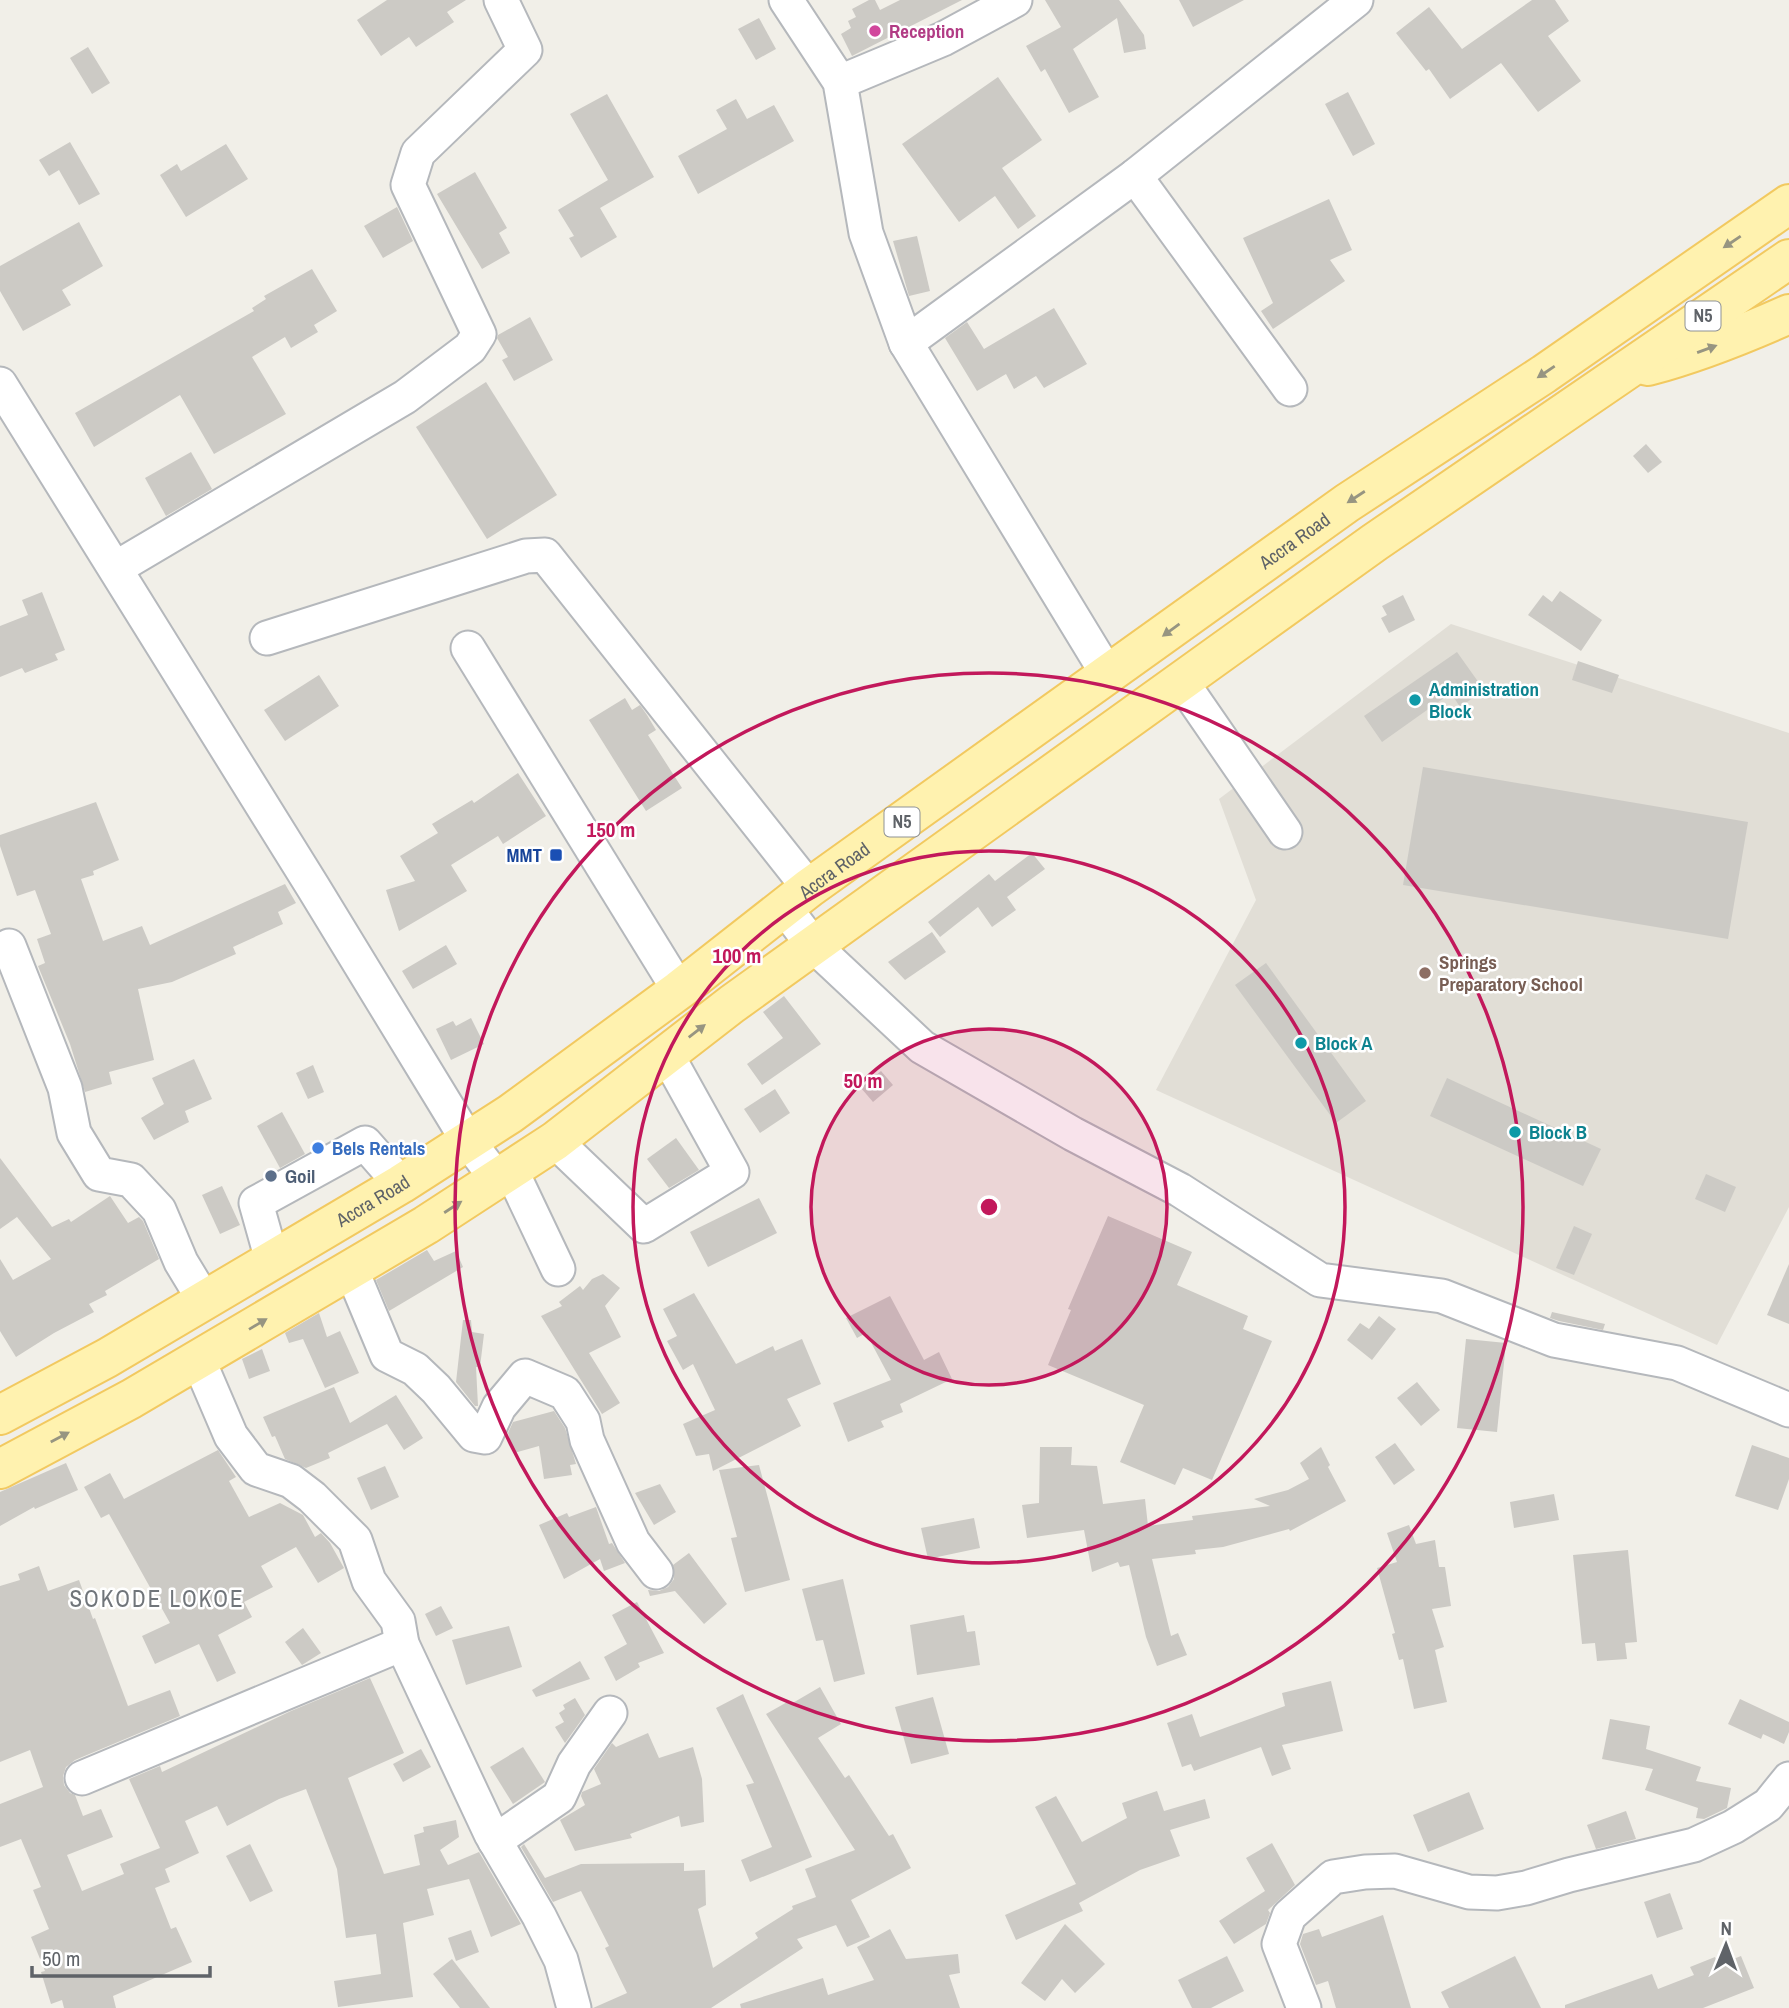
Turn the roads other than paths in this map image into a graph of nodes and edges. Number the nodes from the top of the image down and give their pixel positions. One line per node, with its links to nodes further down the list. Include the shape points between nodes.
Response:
1 (501, 0): 16 (street, via 525,50 418,153 408,185 480,334 470,348 405,397)
2 (786, 0): 5 (street)
3 (1015, 0): 5 (street, via 943,39)
4 (1356, 0): 6 (street)
5 (840, 82): 11 (street, via 866,233)
6 (1135, 176): 11 (street); 14 (street)
7 (1789, 204): 8 (main road, Accra Road / N5, one-way to 8)
8 (1691, 270): 9 (main road); 19 (main road, Accra Road / N5, one-way to 19, via 1544,374 1347,503)
9 (1779, 272): 12 (main road, N5)
10 (1789, 314): 12 (main road, one-way to 10, via 1689,355)
11 (906, 342): 19 (street)
12 (1618, 374): 20 (main road, N5)
13 (0, 384): 15 (street)
14 (1290, 389)
15 (12, 428): 16 (street)
16 (116, 568): 27 (street)
17 (267, 638): 22 (street, via 526,556 545,555)
18 (468, 648): 25 (street)
19 (1108, 674): 22 (main road, Accra Road / N5)
20 (1181, 681): 21 (street); 23 (main road, N5)
21 (1285, 832)
22 (797, 897): 23 (street); 25 (main road, Accra Road / N5)
23 (813, 945): 26 (main road, N5, one-way to 23); 36 (street, via 922,1047 1180,1190 1320,1280 1442,1296 1553,1340 1677,1363)
24 (9, 946): 34 (street, via 65,1088 74,1133 99,1174 131,1180 159,1210 181,1262)
25 (679, 990): 27 (main road, Accra Road / N5)
26 (667, 1055): 28 (main road, N5); 28 (street, via 732,1172 644,1226)
27 (468, 1141): 29 (street); 30 (main road, Accra Road / N5)
28 (555, 1141): 29 (main road, N5)
29 (504, 1175): 32 (main road, N5, one-way to 29); 33 (street)
30 (401, 1184): 31 (main road, Accra Road / N5); 31 (street, via 365,1143 256,1203)
31 (272, 1260): 34 (main road, Accra Road / N5)
32 (351, 1269): 35 (main road, N5, one-way to 32); 39 (street, via 387,1355 415,1369 474,1435 485,1437 499,1407 525,1376 565,1393 583,1421 587,1440 633,1542)
33 (558, 1269)
34 (204, 1300): 37 (main road, Accra Road / N5)
35 (198, 1359): 38 (main road, N5, one-way to 35); 40 (street, via 231,1436 257,1469 290,1481 355,1540 369,1581 398,1621)
36 (1789, 1410)
37 (0, 1415)
38 (0, 1469)
39 (656, 1572)
40 (402, 1644): 42 (street); 44 (street)
41 (610, 1713): 44 (street, via 574,1764 559,1797)
42 (82, 1778)
43 (1789, 1779): 46 (street, via 1768,1805 1733,1828 1694,1845 1526,1888 1497,1894 1469,1892 1395,1871 1334,1877 1289,1916 1279,1944)
44 (495, 1841): 45 (street, via 561,1960)
45 (574, 2008)
46 (1304, 2008)

